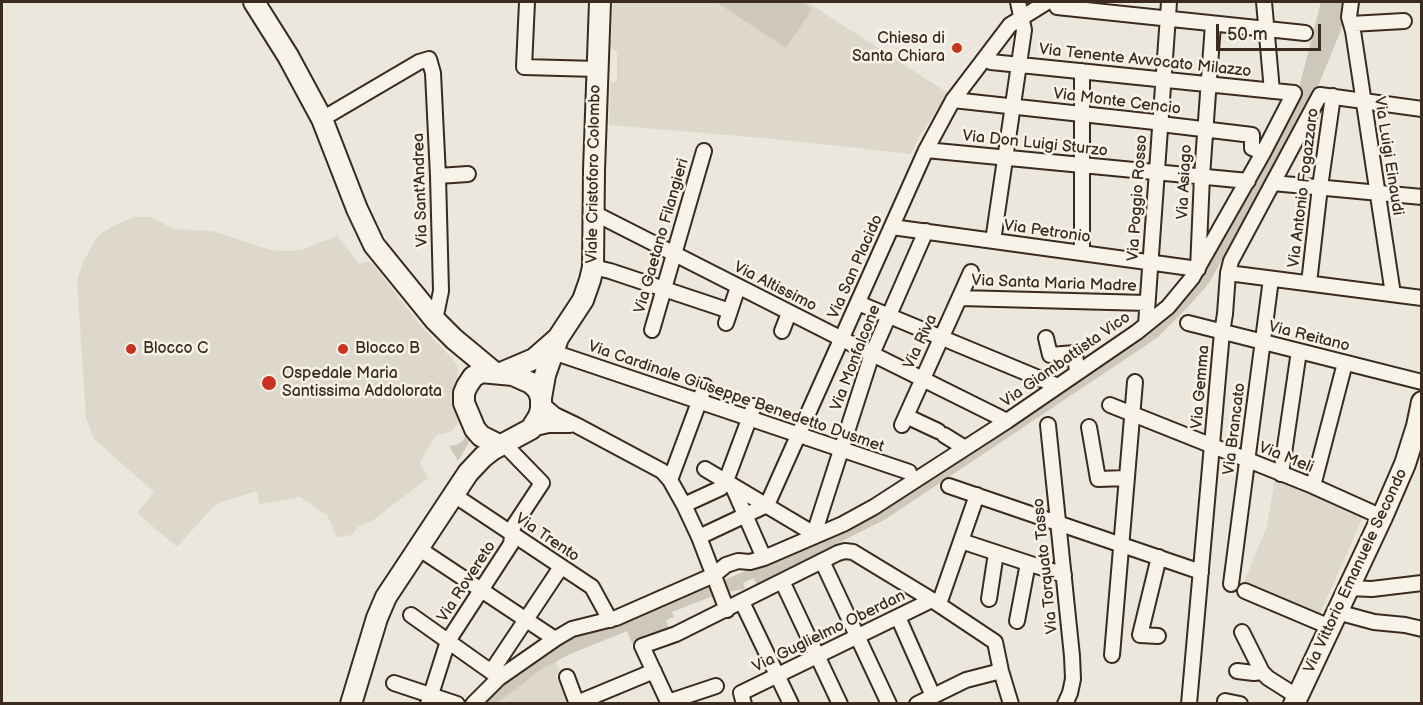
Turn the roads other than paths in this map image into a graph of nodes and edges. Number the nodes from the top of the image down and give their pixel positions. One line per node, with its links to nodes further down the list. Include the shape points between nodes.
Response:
1 (243, 2): 32 (street)
2 (254, 2): 32 (street)
3 (527, 2): 20 (street, via 524,67)
4 (600, 2): 20 (street, Viale Cristoforo Colombo)
5 (1018, 2): 11 (street)
6 (1047, 2): 11 (street, Via San Placido)
7 (1055, 2): 12 (street, via 1057,8)
8 (1169, 2): 12 (street, Via Poggio Rosso)
9 (1264, 2): 16 (street)
10 (1351, 2): 15 (street, Via Luigi Einaudi)
11 (1022, 16): 19 (street); 27 (street, Via San Placido, via 1010,25)
12 (1168, 19): 14 (street); 22 (street, Via Poggio Rosso)
13 (1404, 21): 15 (street)
14 (1213, 24): 16 (street); 23 (street, Via Asiago)
15 (1351, 24): 28 (street, Via Luigi Einaudi)
16 (1267, 30): 17 (street); 24 (street)
17 (1305, 33)
18 (991, 62): 19 (street, Via Tenente Avvocato Milazzo)
19 (1019, 65): 21 (street, Via Tenente Avvocato Milazzo); 29 (street)
20 (597, 69): 49 (street, Viale Cristoforo Colombo)
21 (1082, 71): 22 (street, Via Tenente Avvocato Milazzo); 31 (street)
22 (1164, 80): 23 (street, Via Tenente Avvocato Milazzo); 33 (street, Via Poggio Rosso)
23 (1208, 85): 24 (street, Via Tenente Avvocato Milazzo); 34 (street, Via Asiago)
24 (1272, 91): 25 (street, Via Tenente Avvocato Milazzo)
25 (1294, 93): 37 (street, Via Giambattista Vico)
26 (1326, 95): 28 (street); 45 (street, Via Gemma); 46 (street, Via Antonio Fogazzaro)
27 (953, 100): 29 (street, Via Monte Cencio); 35 (street, Via San Placido)
28 (1363, 100): 30 (street); 47 (street, Via Luigi Einaudi)
29 (1013, 106): 31 (street, Via Monte Cencio); 38 (street)
30 (1422, 109)
31 (1082, 114): 33 (street, Via Monte Cencio); 39 (street)
32 (322, 119): 42 (street, Via Sant'Andrea, via 429,59); 71 (street, via 374,245)
33 (1160, 123): 34 (street, Via Monte Cencio); 40 (street, Via Poggio Rosso)
34 (1205, 129): 37 (street, Via Monte Cencio, via 1252,135 1252,148); 43 (street, Via Asiago)
35 (926, 150): 38 (street, Via Don Luigi Sturzo); 50 (street, Via San Placido)
36 (704, 151): 54 (street, Via Gaetano Filangieri)
37 (1263, 153): 44 (street, Via Giambattista Vico)
38 (1005, 157): 39 (street, Via Don Luigi Sturzo); 52 (street)
39 (1082, 165): 40 (street, Via Don Luigi Sturzo); 53 (street)
40 (1157, 172): 43 (street, Via Don Luigi Sturzo); 55 (street, Via Poggio Rosso)
41 (468, 174): 42 (street)
42 (438, 176): 71 (street, Via Sant'Andrea, via 441,291)
43 (1202, 176): 44 (street, Via Don Luigi Sturzo); 57 (street, Via Asiago)
44 (1248, 181): 57 (street, Via Giambattista Vico)
45 (1273, 183): 46 (street); 59 (street, Via Gemma)
46 (1320, 187): 47 (street); 61 (street, Via Antonio Fogazzaro)
47 (1377, 193): 48 (street); 64 (street, Via Luigi Einaudi)
48 (1422, 197)
49 (594, 213): 54 (street, Via Altissimo); 56 (street, Viale Cristoforo Colombo)
50 (892, 227): 51 (street, Via Petronio); 67 (street, Via San Placido)
51 (926, 231): 52 (street, Via Petronio); 70 (street, Via Monfalcone)
52 (993, 241): 53 (street, Via Petronio)
53 (1082, 253): 55 (street, Via Petronio)
54 (674, 254): 62 (street, Via Altissimo); 63 (street, Via Gaetano Filangieri)
55 (1150, 262): 57 (street, Via Petronio); 68 (street, Via Poggio Rosso)
56 (593, 267): 63 (street); 82 (street, Viale Cristoforo Colombo, via 583,300)
57 (1198, 269): 73 (street, Via Giambattista Vico, via 1168,307)
58 (971, 272): 65 (street, Via Riva)
59 (1228, 273): 60 (street); 76 (street, Via Gemma)
60 (1271, 279): 61 (street); 81 (street, Via Brancato)
61 (1309, 283): 64 (street)
62 (738, 287): 63 (street, via 728,317); 69 (street, Via Altissimo)
63 (664, 288): 74 (street, Via Gaetano Filangieri)
64 (1393, 294): 66 (street)
65 (960, 298): 68 (street, Via Santa Maria Madre); 77 (street, Via Riva)
66 (1422, 298)
67 (858, 303): 70 (street); 80 (street, Via San Placido)
68 (1147, 303): 73 (street, Via Poggio Rosso)
69 (789, 313): 75 (street); 80 (street, Via Altissimo)
70 (889, 316): 77 (street); 84 (street, Via Monfalcone)
71 (435, 320): 79 (street)
72 (1188, 323): 76 (street, Via Reitano)
73 (1146, 324): 87 (street, Via Giambattista Vico)
74 (652, 330)
75 (782, 331)
76 (1222, 332): 81 (street, Via Reitano); 109 (street, Via Gemma)
77 (941, 338): 88 (street, Via Riva); 93 (street)
78 (1046, 338): 87 (street, via 1050,355 1075,353)
79 (454, 339): 86 (street); 91 (street, via 464,360)
80 (842, 339): 84 (street, Via Altissimo); 107 (street, Via San Placido)
81 (1263, 342): 83 (street, Via Reitano); 112 (street, Via Brancato)
82 (556, 345): 86 (street, via 534,359); 94 (street); 95 (street, Via Cardinale Giuseppe Benedetto Dusmet)
83 (1299, 351): 85 (street, Via Reitano); 116 (street)
84 (872, 354): 88 (street, Via Altissimo); 111 (street, Via Monfalcone)
85 (1345, 363): 90 (street, Via Reitano); 121 (street)
86 (498, 373): 91 (street, via 481,372); 94 (street, via 531,383)
87 (1077, 373): 93 (street, Via Giambattista Vico)
88 (922, 379): 100 (street, Via Altissimo); 110 (street, Via Riva, via 904,420 941,433)
89 (1134, 382): 99 (street)
90 (1422, 382)
91 (467, 386): 105 (street, via 464,403)
92 (705, 386): 95 (street)
93 (1058, 386): 100 (street, Via Giambattista Vico)
94 (541, 400): 101 (street, via 555,415); 106 (street, via 539,416)
95 (699, 402): 98 (street, Via Cardinale Giuseppe Benedetto Dusmet); 118 (street)
96 (1422, 402): 104 (street, Via Vittorio Emanuele Secondo)
97 (1110, 405): 99 (street, Via Meli)
98 (751, 412): 107 (street, Via Cardinale Giuseppe Benedetto Dusmet); 119 (street)
99 (1132, 414): 109 (street, Via Meli); 117 (street)
100 (1007, 420): 110 (street, Via Giambattista Vico)
101 (576, 425): 106 (street); 118 (street, via 662,471)
102 (1048, 425): 128 (street, Via Torquato Tasso)
103 (1089, 427): 117 (street, via 1098,479)
104 (1419, 427): 127 (street, Via Vittorio Emanuele Secondo)
105 (475, 429): 108 (street); 115 (street, via 476,448)
106 (531, 429): 108 (street)
107 (799, 436): 111 (street, Via Cardinale Giuseppe Benedetto Dusmet); 125 (street, Via San Placido)
108 (502, 445): 115 (street); 129 (street, Via Rovereto, via 542,483)
109 (1213, 447): 112 (street, Via Meli); 141 (street, Via Gemma)
110 (964, 448): 130 (street, Via Giambattista Vico, via 874,507)
111 (841, 450): 114 (street, Via Cardinale Giuseppe Benedetto Dusmet); 130 (street, Via Monfalcone)
112 (1247, 460): 116 (street, Via Meli); 146 (street, Via Brancato)
113 (705, 469): 119 (street)
114 (909, 472)
115 (468, 473): 122 (street)
116 (1281, 474): 121 (street, Via Meli)
117 (1127, 477): 133 (street)
118 (670, 480): 124 (street)
119 (729, 483): 124 (street); 125 (street); 126 (street)
120 (949, 486): 123 (street)
121 (1313, 486): 127 (street, Via Meli)
122 (454, 495): 129 (street, Via Trento); 134 (street)
123 (977, 495): 128 (street); 132 (street)
124 (684, 505): 131 (street)
125 (766, 506): 126 (street); 130 (street)
126 (746, 515): 131 (street); 137 (street)
127 (1382, 517): 147 (street, Via Vittorio Emanuele Secondo)
128 (1058, 523): 133 (street); 143 (street, Via Torquato Tasso)
129 (512, 535): 140 (street, Via Trento); 148 (street, Via Rovereto, via 511,544)
130 (815, 535): 137 (street, Via Giambattista Vico)
131 (699, 537): 142 (street)
132 (961, 541): 135 (street); 152 (street)
133 (1121, 544): 136 (street); 166 (street)
134 (418, 548): 148 (street); 183 (street, via 386,597)
135 (996, 553): 139 (street); 150 (street)
136 (1159, 557): 141 (street); 162 (street, via 1140,635)
137 (764, 558): 142 (street, Via Giambattista Vico, via 738,561)
138 (822, 561): 144 (street); 152 (street, via 845,551 853,552); 163 (street)
139 (1028, 563): 143 (street); 159 (street)
140 (561, 567): 156 (street); 157 (street, Via Trento, via 592,587)
141 (1201, 572): 192 (street, Via Gemma)
142 (714, 575): 153 (street); 157 (street)
143 (1064, 575): 191 (street, Via Torquato Tasso, via 1073,679)
144 (782, 581): 151 (street); 167 (street)
145 (1422, 583): 147 (street)
146 (1231, 584)
147 (1348, 588): 158 (street, Via Vittorio Emanuele Secondo)
148 (481, 590): 156 (street); 165 (street, Via Rovereto)
149 (1245, 591): 158 (street)
150 (988, 599)
151 (742, 602): 153 (street); 173 (street)
152 (936, 602): 155 (street, Via Guglielmo Oberdan); 169 (street, via 995,642)
153 (727, 610): 168 (street, via 642,646)
154 (411, 615): 165 (street)
155 (898, 617): 163 (street, Via Guglielmo Oberdan); 177 (street)
156 (526, 620): 164 (street); 172 (street)
157 (610, 620): 164 (street, via 572,629)
158 (1334, 620): 160 (street); 180 (street, Via Vittorio Emanuele Secondo)
159 (1017, 621)
160 (1422, 628)
161 (1242, 632): 171 (street)
162 (1158, 636)
163 (858, 637): 167 (street, Via Guglielmo Oberdan); 188 (street)
164 (555, 639): 172 (street)
165 (448, 641): 172 (street); 179 (street, Via Rovereto)
166 (1112, 655)
167 (818, 656): 173 (street, Via Guglielmo Oberdan); 187 (street)
168 (654, 671): 181 (street); 182 (street)
169 (1002, 671): 177 (street, via 966,680); 190 (street)
170 (1237, 671): 171 (street)
171 (1262, 672): 180 (street)
172 (495, 675): 185 (street)
173 (777, 676): 178 (street, Via Guglielmo Oberdan); 186 (street)
174 (567, 677): 181 (street)
175 (394, 683): 179 (street)
176 (716, 686): 182 (street)
177 (933, 696): 189 (street)
178 (742, 698)
179 (429, 699): 184 (street)
180 (1296, 700)
181 (577, 703)
182 (668, 703)
183 (351, 704)
184 (457, 704)
185 (473, 704)
186 (791, 704)
187 (840, 704)
188 (889, 704)
189 (917, 704)
190 (1011, 704)
191 (1065, 704)
192 (1189, 704)
193 (1225, 704): 194 (street)
194 (1240, 704)

